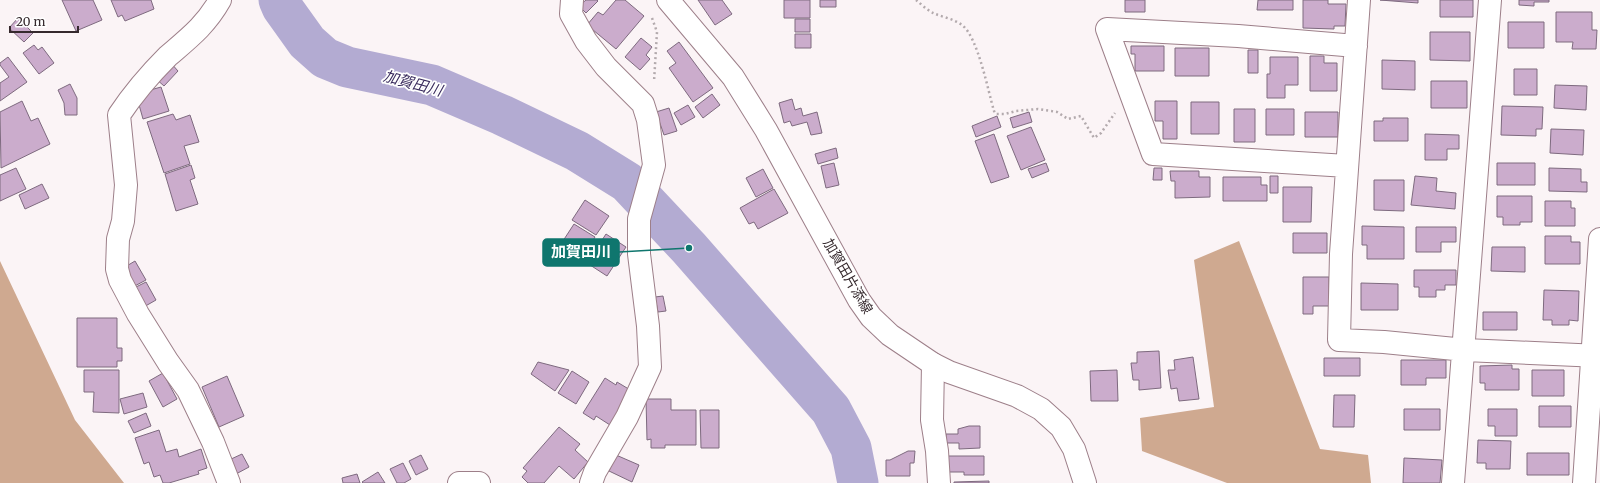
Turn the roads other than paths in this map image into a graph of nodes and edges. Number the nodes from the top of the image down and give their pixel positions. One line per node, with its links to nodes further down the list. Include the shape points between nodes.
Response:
1 (220, 0): 12 (street, via 198,31 167,57 118,115 126,184 123,221 118,239 117,268 120,280 138,314 195,403)
2 (572, 0): 15 (street, via 571,14 586,41 606,67 643,104 648,120 654,165 639,219 641,275 648,326 650,367 627,417)
3 (1359, 0): 6 (street)
4 (1490, 0): 9 (street)
5 (659, 6): 11 (street, 加賀田片添線, via 733,78 762,123 858,300 871,317 890,335)
6 (1356, 46): 7 (street); 7 (street, via 1108,29 1153,154)
7 (1347, 166): 9 (street, via 1341,254 1340,340)
8 (1600, 239): 10 (street)
9 (1465, 350): 10 (street); 18 (street)
10 (1596, 356): 19 (street)
11 (934, 364): 16 (street, via 932,420); 17 (street, 加賀田片添線, via 1016,396 1041,409 1061,427 1074,449)
12 (228, 483)
13 (459, 483): 14 (street)
14 (479, 483)
15 (590, 483)
16 (939, 483)
17 (1085, 483)
18 (1454, 483)
19 (1584, 483)

